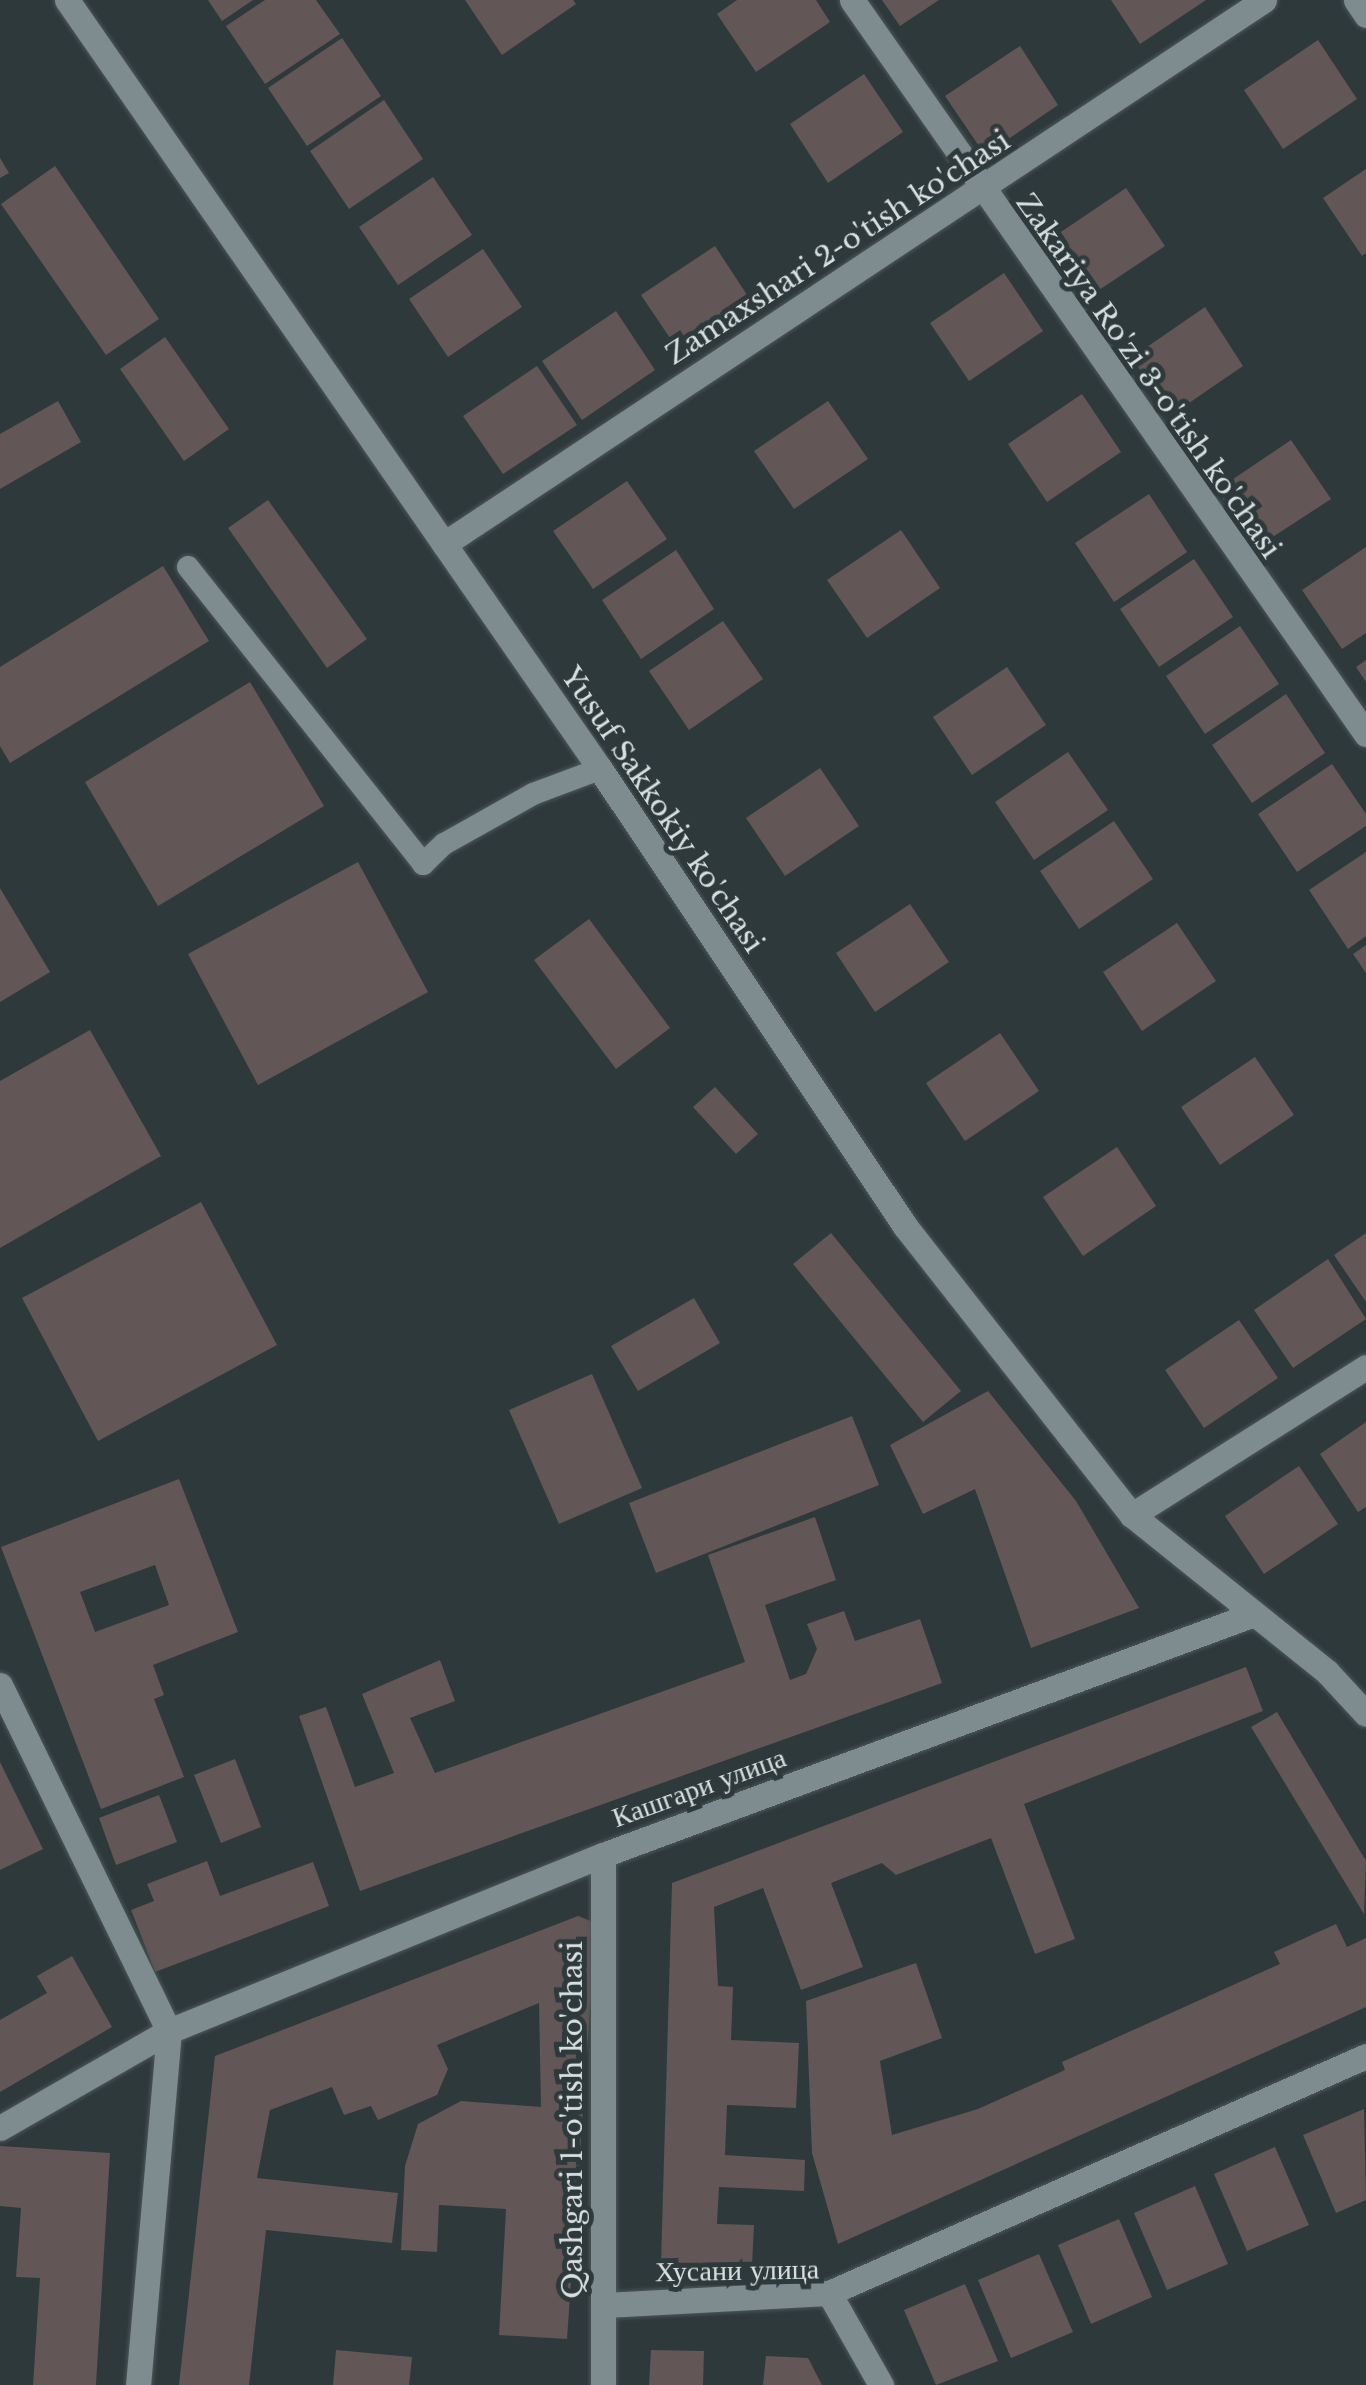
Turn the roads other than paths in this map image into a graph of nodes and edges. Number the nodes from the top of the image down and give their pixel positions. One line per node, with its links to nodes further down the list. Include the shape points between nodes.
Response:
1 (67, 0): 7 (street, Yusuf Sakkokiy ko'chasi)
2 (852, 0): 6 (street, Zakariya Ro'zi 3-o'tish ko'chasi)
3 (1264, 0): 6 (street, Zamaxshari 2-o'tish ko'chasi)
4 (1356, 0): 5 (street)
5 (1366, 15)
6 (980, 192): 7 (street, Zamaxshari 2-o'tish ko'chasi); 9 (street, Zakariya Ro'zi 3-o'tish ko'chasi)
7 (444, 544): 10 (street, Yusuf Sakkokiy ko'chasi)
8 (188, 567): 10 (lane, via 422,864 444,844 532,794)
9 (1366, 734)
10 (600, 768): 12 (street, Yusuf Sakkokiy ko'chasi, via 904,1226)
11 (1366, 1367): 12 (street)
12 (1132, 1514): 13 (street, Yusuf Sakkokiy ko'chasi)
13 (1254, 1614): 15 (street, Yusuf Sakkokiy ko'chasi, via 1327,1672); 16 (street, Кашгари улица)
14 (0, 1685): 17 (street)
15 (1366, 1714)
16 (603, 1855): 17 (street, Кашгари улица); 21 (street, Qashgari 1-o'tish ko'chasi)
17 (169, 2031): 19 (street, Кашгари улица); 22 (street)
18 (1366, 2056): 20 (street)
19 (0, 2128)
20 (829, 2293): 21 (street, Хусани улица); 24 (street, Хусани улица)
21 (604, 2305): 23 (street, Qashgari 1-o'tish ko'chasi)
22 (138, 2385)
23 (603, 2385)
24 (881, 2385)

